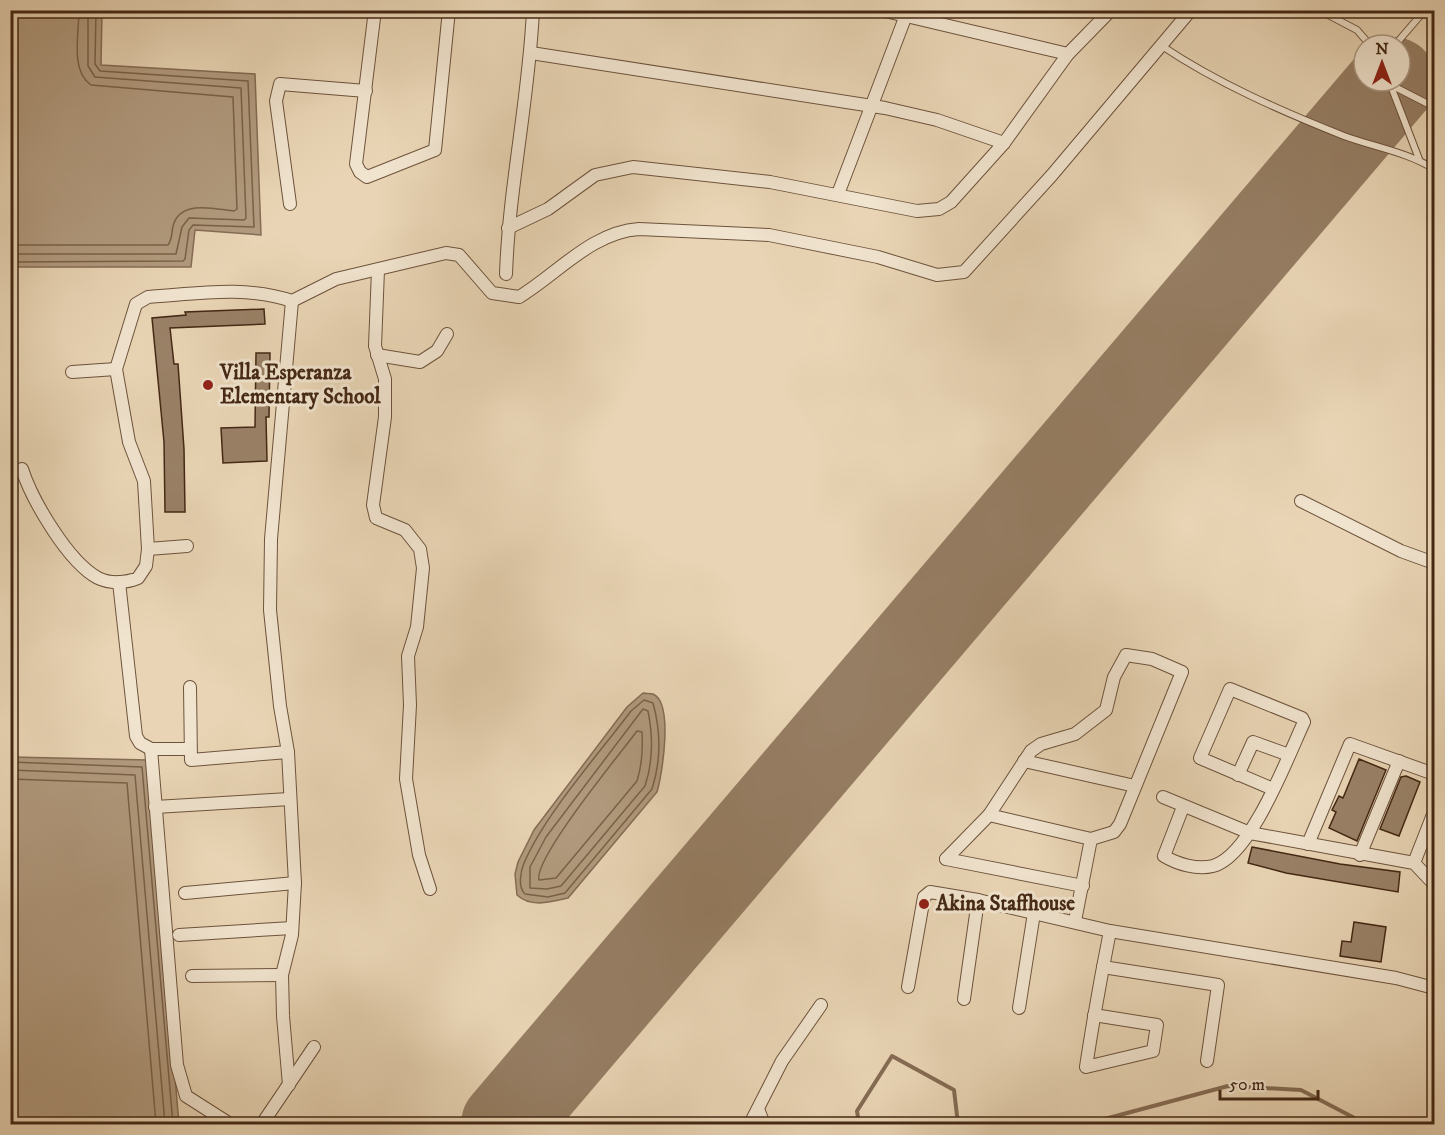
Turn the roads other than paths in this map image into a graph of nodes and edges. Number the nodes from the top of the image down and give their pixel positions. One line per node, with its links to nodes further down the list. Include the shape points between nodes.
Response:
1 (375, 10): 15 (street)
2 (449, 10): 15 (street, via 435,150 376,175 368,177 360,172 356,164)
3 (533, 10): 13 (street)
4 (881, 10): 9 (street)
5 (1111, 10): 14 (street)
6 (1191, 10): 12 (street)
7 (1319, 10): 10 (lane)
8 (1425, 10): 11 (lane)
9 (907, 14): 14 (street); 18 (street)
10 (1360, 33)
11 (1405, 33)
12 (1162, 45): 21 (lane, via 1283,110 1346,136); 26 (street, via 1014,218 964,272 956,275 937,275 806,241 680,229 625,230 613,234 519,297 492,293 459,255 452,253)
13 (531, 53): 18 (street); 25 (street)
14 (1068, 54): 20 (street)
15 (366, 91): 24 (street, via 280,84 276,101)
16 (1393, 93): 21 (lane)
17 (1408, 93): 19 (lane)
18 (871, 106): 20 (street, via 937,120); 23 (street)
19 (1434, 107)
20 (1004, 144): 23 (street, via 951,202 939,209 917,211)
21 (1419, 159): 22 (lane)
22 (1434, 169)
23 (838, 194): 25 (street, via 770,182 633,168 595,175 548,209)
24 (290, 204)
25 (508, 228): 27 (street)
26 (378, 270): 28 (street, via 336,279); 30 (street)
27 (506, 274)
28 (292, 301): 31 (street, via 270,293 242,291 148,297 136,304); 42 (street, via 270,551 270,610)
29 (447, 334): 30 (street, via 436,351 420,362)
30 (377, 355): 64 (street, via 385,379 385,417 374,513 380,522 410,534 420,549 423,568 417,627 408,656 406,779 419,855)
31 (116, 369): 32 (street); 36 (street, via 129,442 144,482)
32 (72, 372)
33 (22, 469): 38 (street, via 44,517 86,569 98,578)
34 (1301, 501): 37 (street, via 1401,551)
35 (187, 546): 36 (street)
36 (148, 549): 38 (street, via 146,566 138,578)
37 (1434, 563)
38 (119, 582): 40 (street, via 136,736)
39 (190, 687): 41 (street)
40 (151, 748): 41 (street); 52 (street)
41 (189, 749): 42 (street, via 191,760)
42 (288, 752): 51 (street)
43 (1289, 755): 47 (street, via 1253,742); 47 (street, via 1304,720 1230,689 1200,758); 49 (street)
44 (1024, 761): 48 (street); 48 (street, via 1035,747 1075,734 1106,710 1114,677 1126,654 1142,656 1182,672); 55 (street)
45 (1399, 761): 46 (street); 58 (street, via 1350,744); 59 (street)
46 (1434, 774)
47 (1238, 775): 49 (street)
48 (1135, 786): 57 (street, via 1114,832)
49 (1273, 789): 56 (street)
50 (1163, 797): 53 (street)
51 (290, 799): 52 (street); 61 (street)
52 (155, 807): 85 (street, via 177,1065 186,1096)
53 (1183, 807): 56 (street); 56 (street, via 1163,854 1172,861 1214,866)
54 (1434, 812): 60 (street)
55 (989, 815): 57 (street); 63 (street, via 946,859)
56 (1250, 833): 58 (street)
57 (1091, 838): 63 (street)
58 (1308, 844): 59 (street)
59 (1360, 855): 60 (street)
60 (1414, 862): 62 (street)
61 (294, 883): 65 (street); 69 (street)
62 (1434, 884)
63 (1083, 886): 68 (street)
64 (430, 889)
65 (185, 893)
66 (978, 900): 67 (street); 75 (street, via 930,892 926,895); 77 (street)
67 (1034, 913): 68 (street); 79 (street)
68 (1075, 921): 70 (street)
69 (292, 928): 71 (street); 73 (street)
70 (1110, 931): 72 (street); 76 (street, via 1396,978)
71 (179, 935)
72 (1103, 967): 80 (street); 82 (street, via 1218,984)
73 (282, 975): 74 (street); 83 (street)
74 (192, 976)
75 (908, 987)
76 (1434, 988)
77 (964, 999)
78 (820, 1005): 84 (street, via 782,1061)
79 (1019, 1008)
80 (1094, 1016): 80 (street, via 1087,1068 1153,1051 1157,1024)
81 (314, 1047): 83 (street)
82 (1207, 1061)
83 (289, 1085): 86 (street)
84 (758, 1109): 87 (street); 88 (street)
85 (230, 1125)
86 (262, 1125)
87 (750, 1125)
88 (764, 1125)

